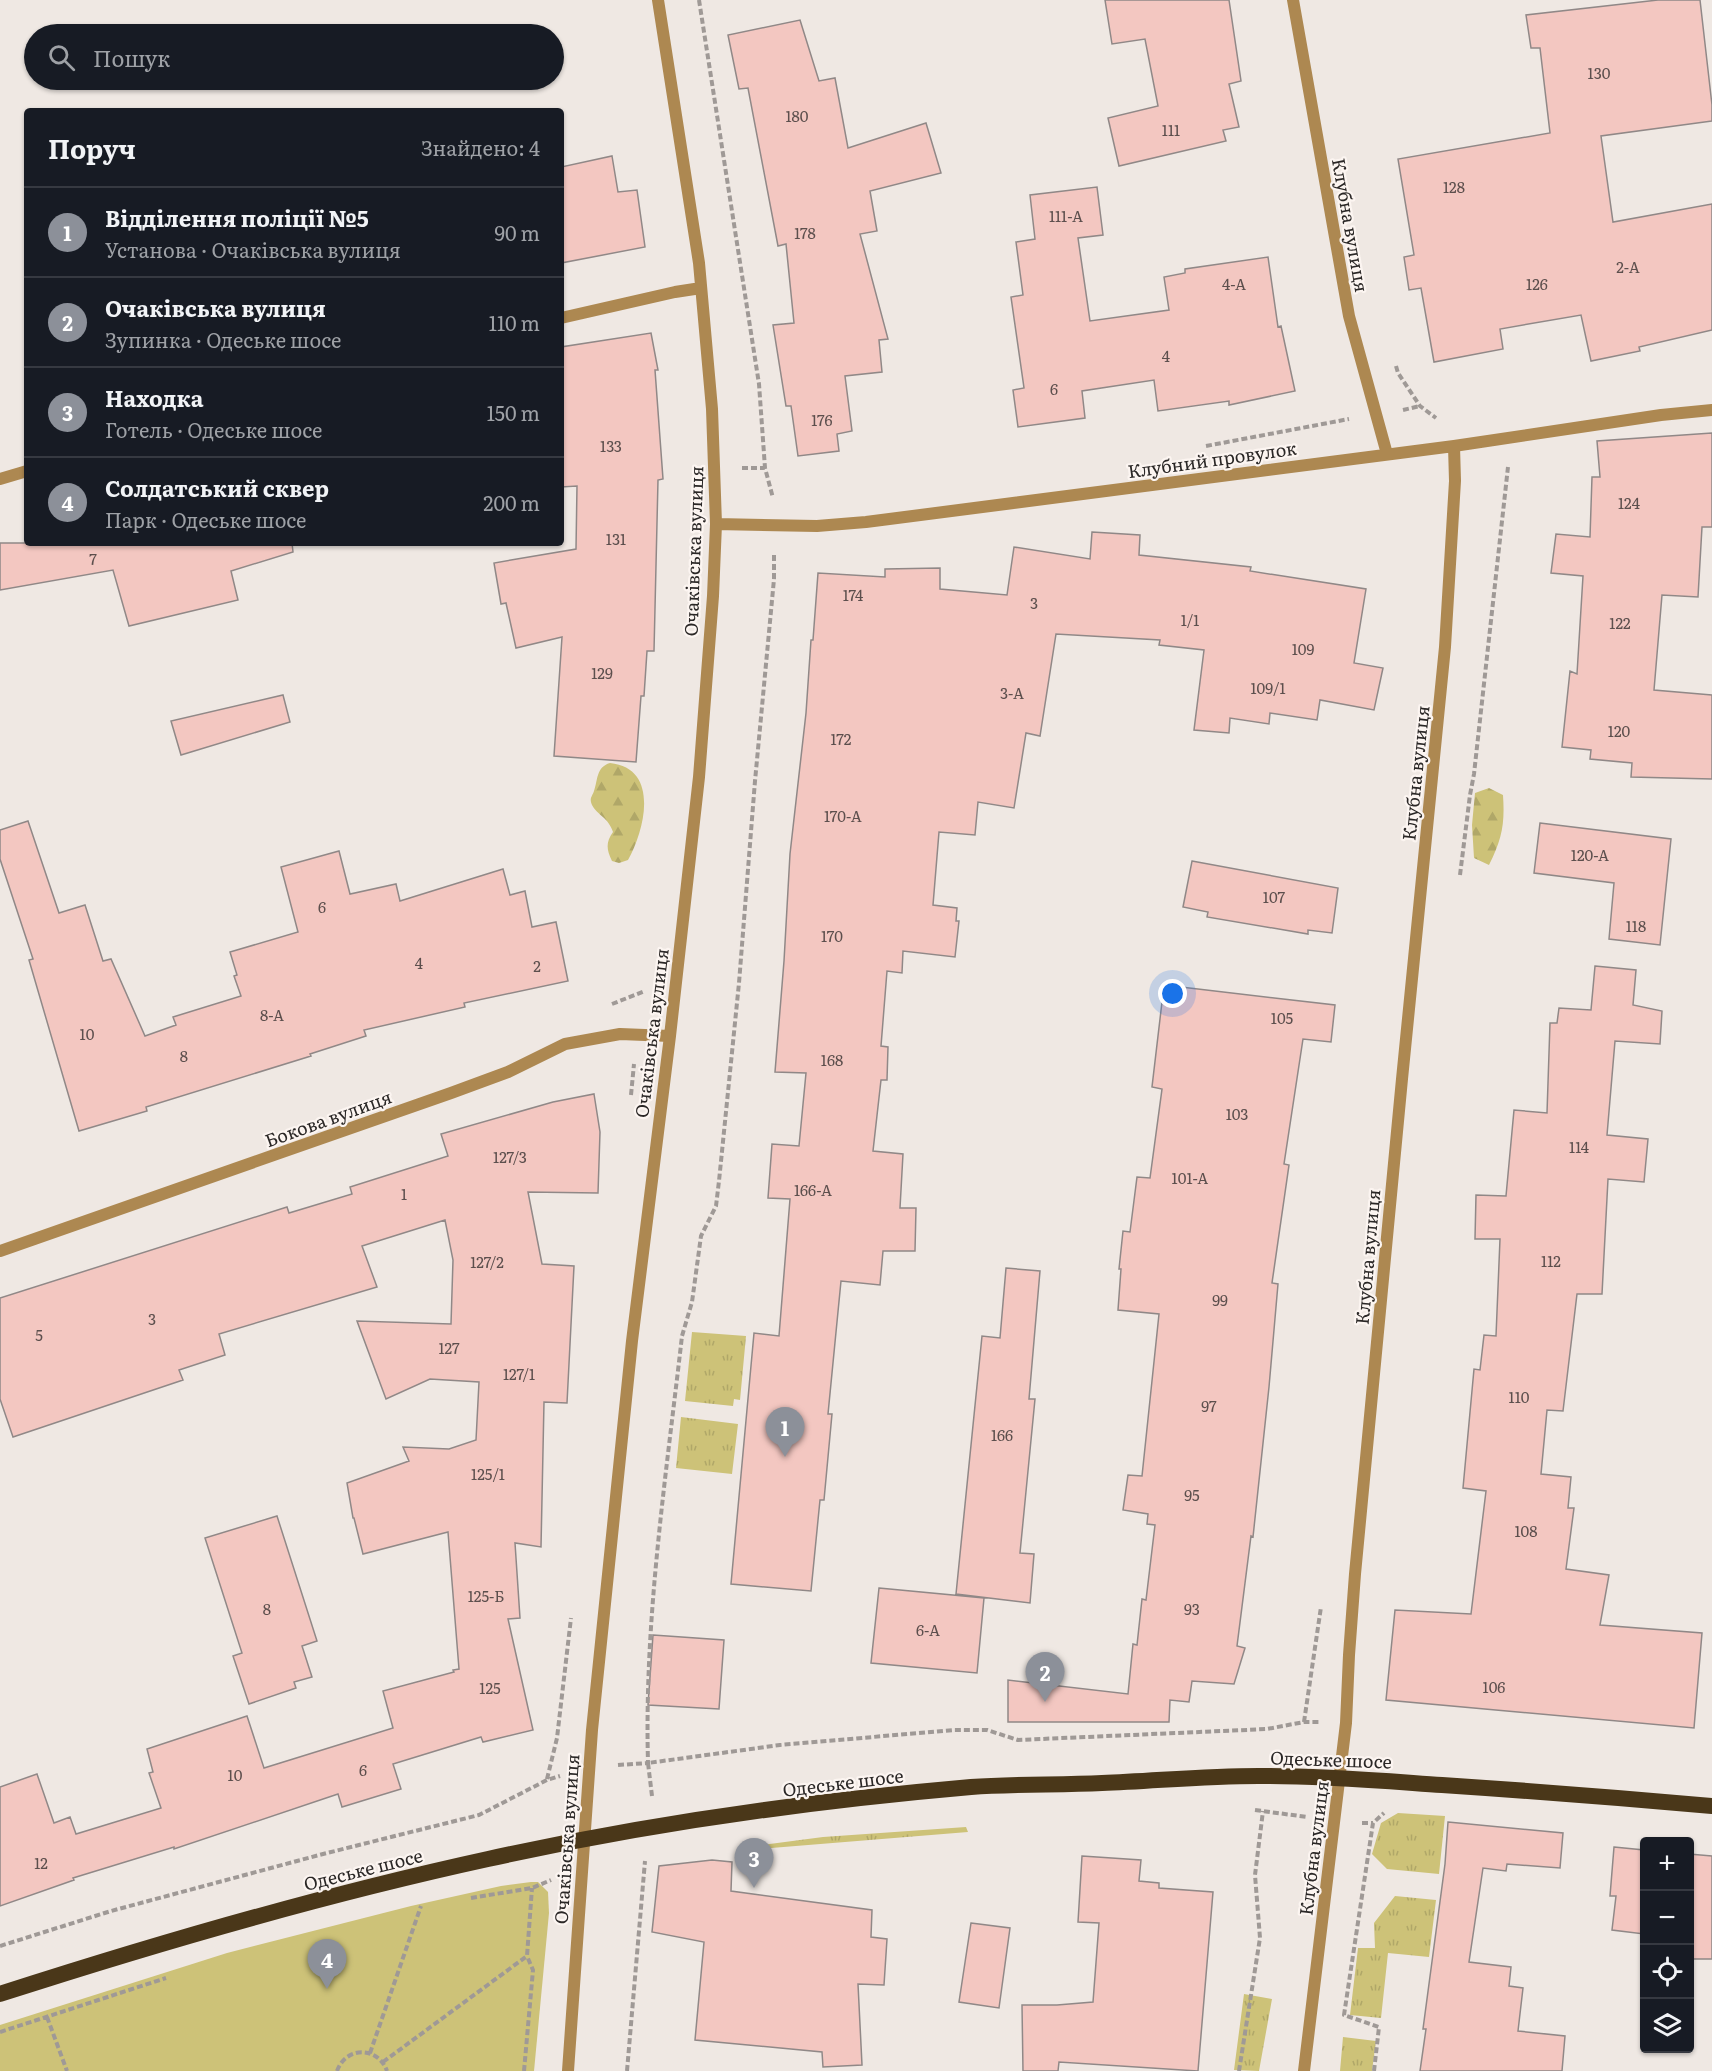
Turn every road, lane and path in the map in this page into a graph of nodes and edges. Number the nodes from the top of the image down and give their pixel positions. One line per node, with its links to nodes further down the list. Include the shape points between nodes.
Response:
1 (658, 0): 3 (street, Очаківська вулиця)
2 (1293, 0): 7 (street, Клубна вулиця, via 1349,316)
3 (701, 288): 4 (street); 15 (street, Очаківська вулиця, via 712,409)
4 (564, 317)
5 (1420, 406): 7 (path)
6 (1712, 410): 8 (street, Клубний провулок)
7 (1376, 414): 9 (path); 10 (street, Клубна вулиця)
8 (1454, 446): 10 (street, Клубний провулок); 26 (street, Клубна вулиця, via 1445,647 1355,1574)
9 (1197, 447)
10 (1387, 454): 15 (street, Клубний провулок, via 866,522 817,526)
11 (24, 472): 12 (street)
12 (0, 479)
13 (771, 492): 14 (path)
14 (781, 494)
15 (716, 524): 18 (street, Очаківська вулиця, via 699,777)
16 (646, 979): 17 (path)
17 (640, 1035): 18 (street, Бокова вулиця); 19 (path); 20 (street, Бокова вулиця, via 620,1034 565,1044 451,1094)
18 (670, 1036): 25 (street, Очаківська вулиця, via 632,1341)
19 (631, 1099)
20 (0, 1251)
21 (665, 1482): 25 (path, via 648,1657 648,1763)
22 (1322, 1597): 24 (path)
23 (572, 1617): 27 (path, via 557,1738)
24 (1304, 1722)
25 (588, 1771): 27 (path); 34 (street, Очаківська вулиця)
26 (1340, 1778): 29 (highway, Одеське шосе); 32 (street, Клубна вулиця); 34 (highway, Одеське шосе, via 1264,1776 974,1787 729,1815)
27 (547, 1780): 38 (path, via 478,1815 157,1899)
28 (1391, 1806): 33 (path)
29 (1712, 1806)
30 (1252, 1809): 31 (path)
31 (1263, 1811): 32 (path); 50 (path, via 1256,1875 1260,1938)
32 (1335, 1822): 33 (path); 51 (street, Клубна вулиця)
33 (1373, 1823): 52 (path, via 1344,2015 1379,2027)
34 (583, 1839): 40 (highway, Одеське шосе, via 336,1895 125,1954); 48 (street, Очаківська вулиця)
35 (645, 1854): 49 (path)
36 (532, 1888): 39 (path)
37 (421, 1905): 42 (path)
38 (0, 1946)
39 (527, 1956): 43 (path); 47 (path, via 533,1970)
40 (0, 1994)
41 (47, 2017): 44 (path)
42 (370, 2053): 43 (path); 45 (path, via 349,2055)
43 (383, 2062): 46 (path)
44 (67, 2071)
45 (337, 2071)
46 (387, 2071)
47 (524, 2071)
48 (568, 2071)
49 (627, 2071)
50 (1239, 2071)
51 (1304, 2071)
52 (1374, 2071)

